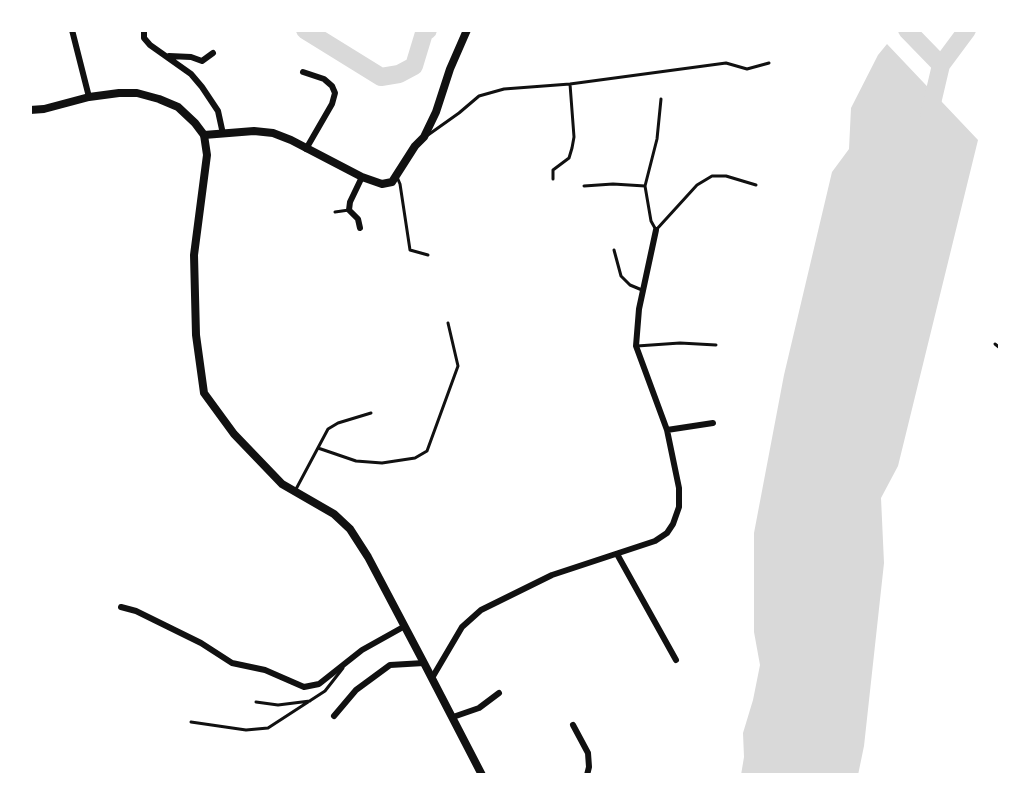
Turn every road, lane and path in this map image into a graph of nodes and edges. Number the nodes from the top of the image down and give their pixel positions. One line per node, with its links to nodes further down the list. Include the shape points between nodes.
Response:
1 (72, 30): 9 (street)
2 (144, 30): 5 (street, via 150,45)
3 (466, 32): 14 (street)
4 (213, 53): 5 (street, via 202,61)
5 (169, 56): 12 (street, via 202,87 218,111)
6 (769, 63): 8 (lane, via 747,69 726,63)
7 (303, 72): 15 (street, via 324,79 335,93)
8 (570, 84): 14 (lane, via 504,89 479,96); 18 (lane, via 574,137 569,158 553,170)
9 (89, 97): 11 (main road); 13 (main road, via 128,93 159,99 183,111)
10 (661, 99): 21 (lane, via 657,139)
11 (30, 110)
12 (223, 134): 13 (street); 15 (street, via 264,131)
13 (204, 135): 38 (main road, via 207,155 194,255 202,385 234,434 275,478)
14 (424, 137): 17 (street)
15 (306, 149): 16 (street)
16 (362, 177): 17 (street, via 382,184); 22 (street)
17 (397, 177): 27 (lane, via 410,250)
18 (553, 179)
19 (756, 185): 25 (lane, via 712,176 697,185)
20 (584, 186): 21 (lane)
21 (645, 186): 25 (lane)
22 (349, 210): 23 (lane); 24 (street)
23 (335, 212)
24 (360, 228)
25 (656, 230): 28 (street)
26 (614, 249): 28 (lane, via 621,276 630,285)
27 (428, 255)
28 (644, 290): 32 (street)
29 (448, 323): 37 (lane, via 458,366 427,451 415,458 382,463 356,461)
30 (995, 344): 33 (lane)
31 (716, 345): 32 (lane)
32 (636, 346): 36 (street)
33 (1000, 348)
34 (371, 413): 37 (lane, via 328,429)
35 (713, 423): 36 (street)
36 (667, 430): 39 (street, via 680,507 667,533)
37 (318, 448): 38 (lane)
38 (294, 492): 41 (main road, via 322,506 350,529)
39 (617, 554): 42 (street); 45 (street, via 552,575 481,610 462,627)
40 (121, 608): 43 (street, via 136,611 201,643 232,663 265,670 304,687 319,684)
41 (405, 626): 43 (street); 44 (main road)
42 (676, 660)
43 (347, 662): 47 (lane, via 325,691)
44 (424, 663): 45 (main road); 49 (street, via 390,665 356,690)
45 (432, 678): 50 (main road)
46 (499, 693): 50 (street, via 479,708)
47 (312, 700): 48 (lane, via 278,705); 51 (lane, via 260,730)
48 (256, 702)
49 (333, 716)
50 (453, 717): 53 (main road)
51 (191, 722)
52 (573, 725): 54 (street, via 588,753)
53 (482, 775)
54 (586, 775)

